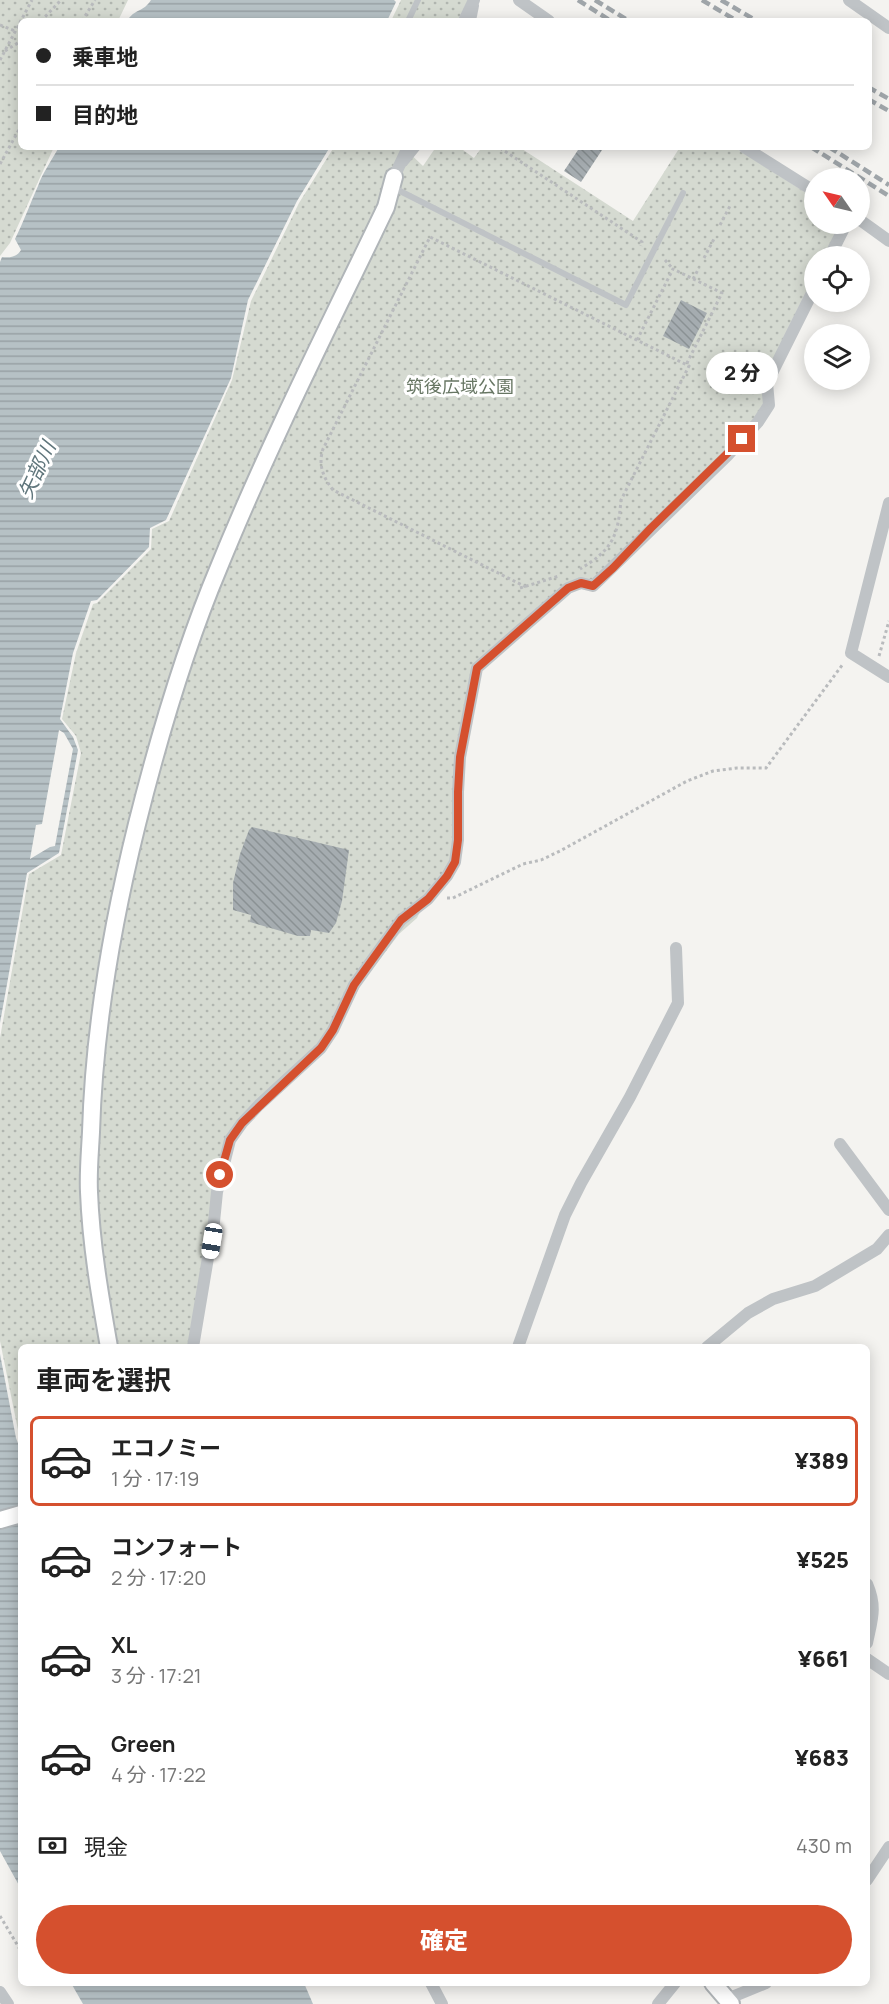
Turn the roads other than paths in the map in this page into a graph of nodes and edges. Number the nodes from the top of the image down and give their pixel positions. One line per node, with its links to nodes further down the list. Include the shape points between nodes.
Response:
1 (418, 0): 5 (lane)
2 (475, 0): 6 (street); 7 (lane)
3 (519, 0): 8 (street)
4 (849, 0): 9 (street)
5 (409, 18)
6 (466, 18)
7 (473, 18)
8 (545, 18)
9 (889, 28)
10 (407, 150): 13 (street)
11 (416, 150): 13 (lane)
12 (749, 150): 14 (street)
13 (393, 182): 15 (lane, via 626,305); 25 (street, via 386,207 218,568 180,671 150,772 111,940 92,1080 89,1192 99,1295)
14 (804, 185)
15 (683, 193)
16 (870, 227): 17 (street)
17 (889, 241)
18 (804, 309): 26 (street, via 767,383 769,405 758,422 593,586 581,583 568,588 477,668 460,757 455,862 428,899 401,920 374,957 354,985 321,1048 259,1105 230,1140 217,1192)
19 (889, 504): 20 (street, via 851,653)
20 (889, 677)
21 (676, 948): 27 (street, via 678,1003 565,1215)
22 (840, 1144): 23 (street)
23 (889, 1210)
24 (889, 1236): 28 (street, via 877,1249 815,1286 773,1299 748,1313)
25 (108, 1344)
26 (194, 1344)
27 (519, 1344)
28 (711, 1344)
29 (18, 1515): 30 (street)
30 (0, 1520)
31 (870, 1591): 32 (street, via 874,1611)
32 (870, 1629)
33 (870, 1661): 34 (street)
34 (889, 1674)
35 (889, 1847): 36 (street)
36 (870, 1876)
37 (433, 1986): 44 (street)
38 (673, 1986): 45 (street)
39 (716, 1986): 42 (street)
40 (760, 1986): 42 (street)
41 (0, 1992): 43 (street)
42 (729, 2002)
43 (8, 2004)
44 (442, 2004)
45 (658, 2004)

